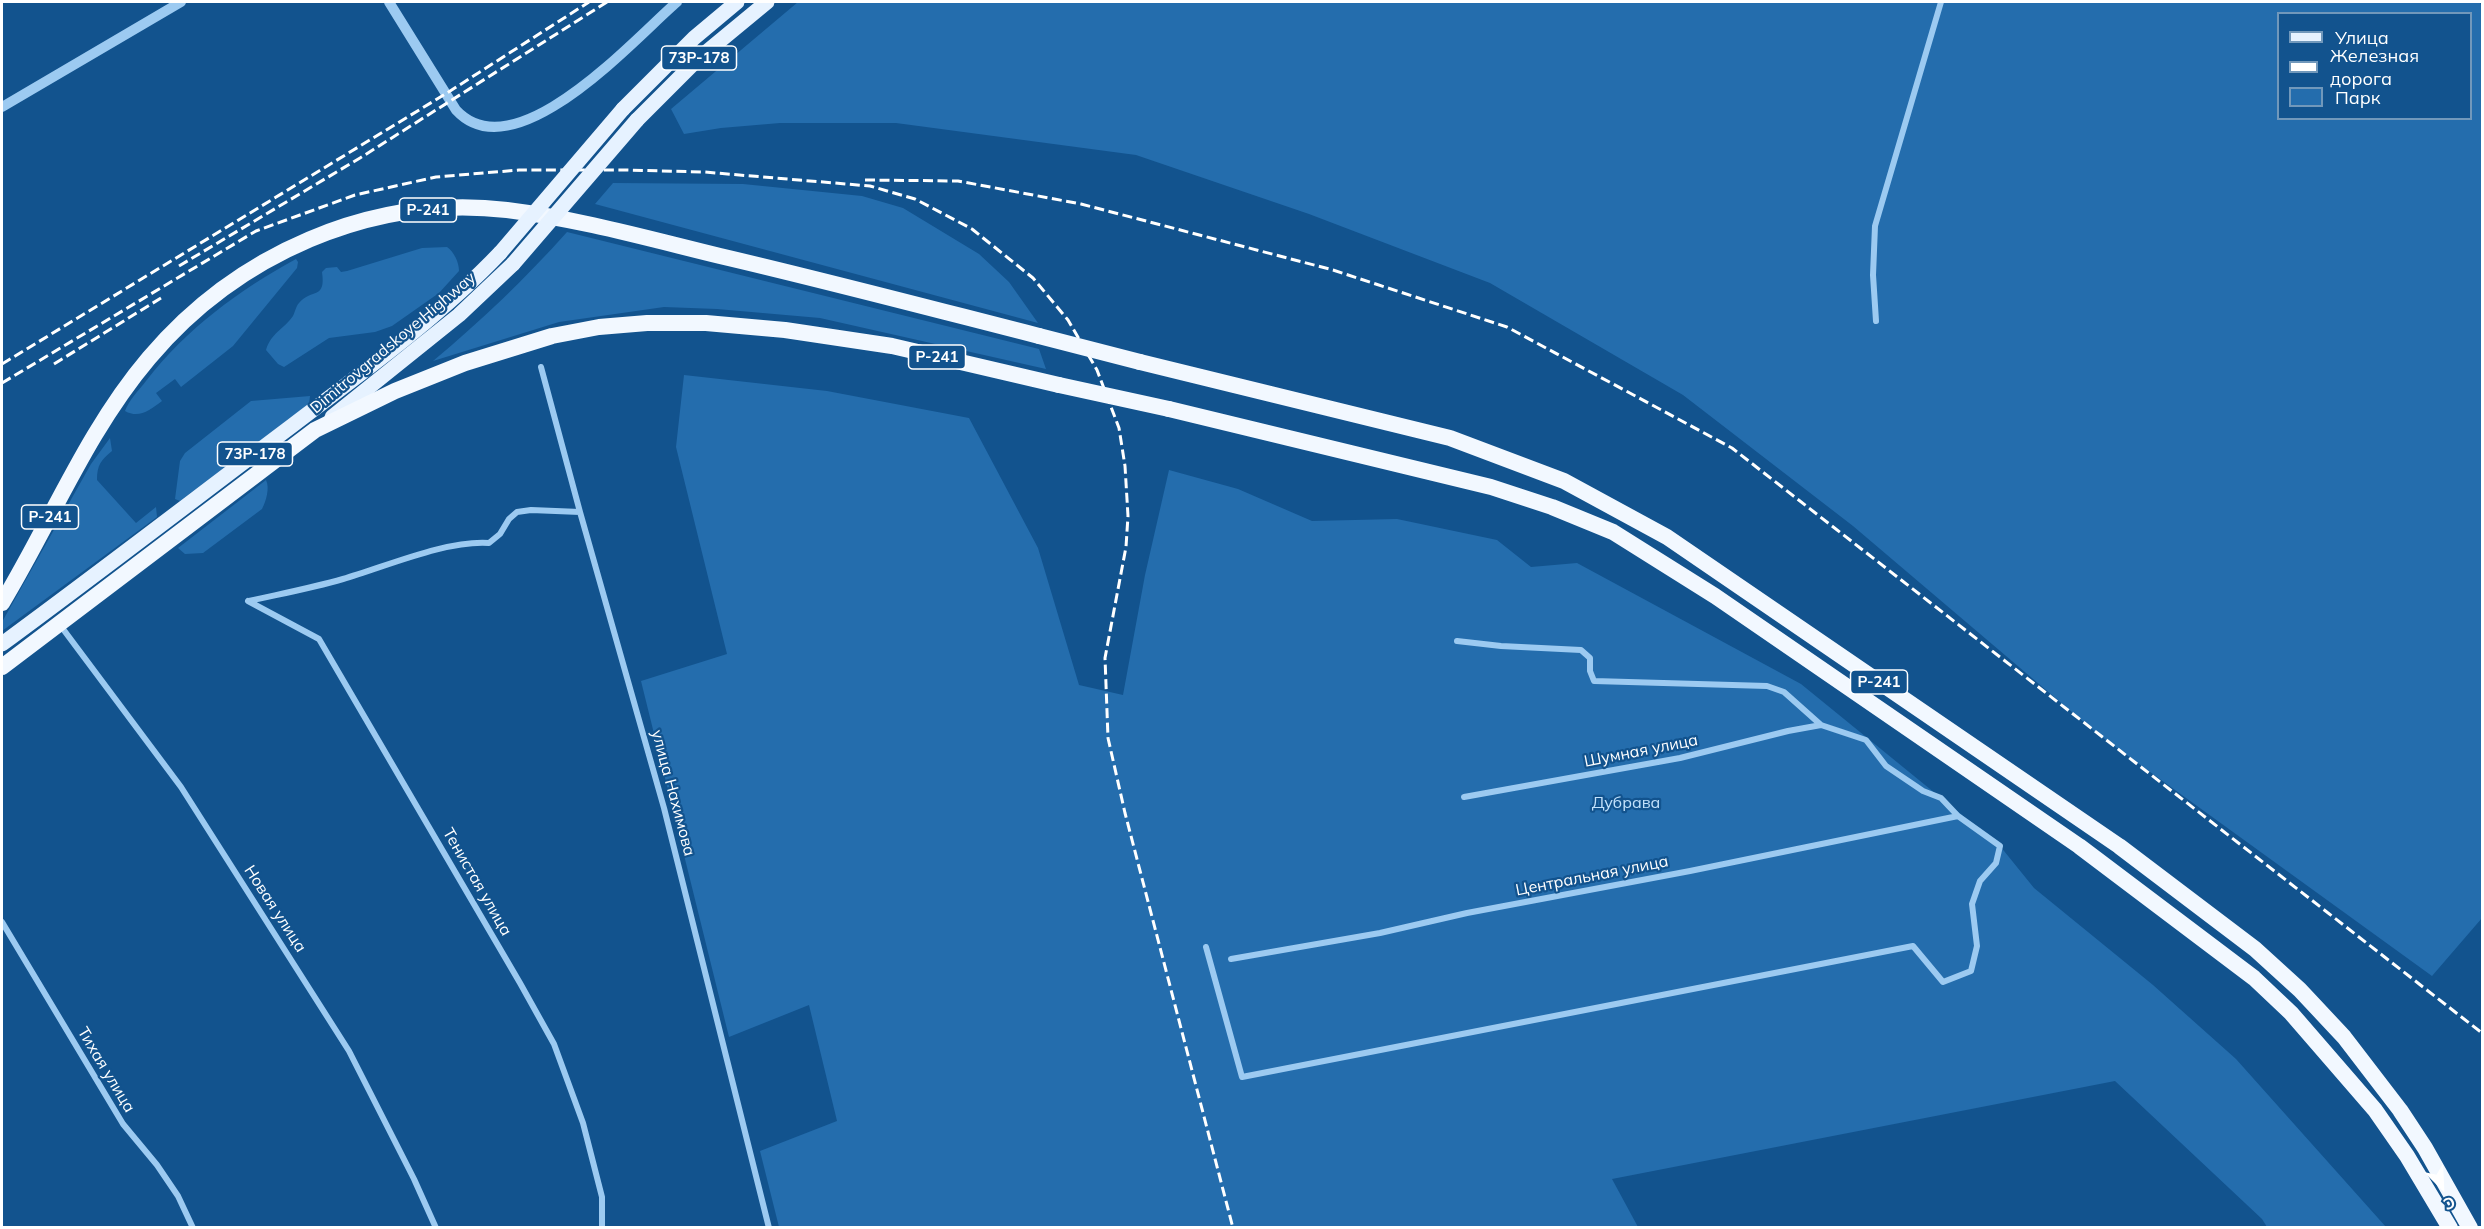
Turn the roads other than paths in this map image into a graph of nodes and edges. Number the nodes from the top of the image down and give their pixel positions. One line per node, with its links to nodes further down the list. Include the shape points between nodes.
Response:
1 (181, 2): 7 (street)
2 (389, 2): 3 (street, via 456,110 486,127 519,122 574,93)
3 (677, 2)
4 (737, 2): 15 (main road, Dimitrovgradskoye Highway / 73Р-178, bridge, via 679,52 623,109 500,253 452,299 161,526)
5 (767, 2): 10 (main road, Dimitrovgradskoye Highway / 73Р-178, bridge, via 698,59 637,120 513,264 459,315)
6 (1941, 2): 8 (street, via 1875,226)
7 (2, 107)
8 (1876, 321)
9 (541, 367): 11 (street, улица Нахимова)
10 (315, 430): 13 (highway, Dimitrovgradskoye Highway / Р-241); 27 (highway, Р-241, bridge, via 465,363 552,336 599,327 706,323 892,346 1491,487 1552,507 1612,532 1715,596 2069,839 2254,978 2297,1020 2375,1110)
11 (580, 512): 25 (street, Тенистая улица, via 517,512 489,543 455,545 341,579 248,601 319,639 520,983 554,1044 583,1123 602,1197); 26 (street, улица Нахимова, via 666,818)
12 (2, 603): 28 (highway, Р-241, bridge, via 126,387 197,309 266,260 339,227 449,208 506,210 601,227 1450,438 1564,481 1667,537 2119,846 2255,949 2344,1037 2412,1129)
13 (60, 625): 16 (highway, Dimitrovgradskoye Highway / Р-241); 24 (street, Новая улица, via 181,787 349,1051)
14 (1457, 640): 17 (street, via 1581,650 1590,658 1594,681 1767,686 1784,692)
15 (2, 644)
16 (2, 667)
17 (1821, 725): 18 (street, Шумная улица, via 1680,758); 19 (street, via 1866,740 1886,766 1923,791 1941,798)
18 (1464, 797)
19 (1958, 816): 21 (street, via 2000,846 1996,863 1980,881 1972,904 1977,946 1971,971 1943,982 1913,946 1242,1077); 22 (street, Центральная улица, via 1380,933)
20 (2, 922): 23 (street, Тихая улица, via 123,1124 157,1165)
21 (1206, 946)
22 (1231, 959)
23 (193, 1227)
24 (436, 1227)
25 (602, 1227)
26 (769, 1227)
27 (2450, 1227)
28 (2470, 1227)

